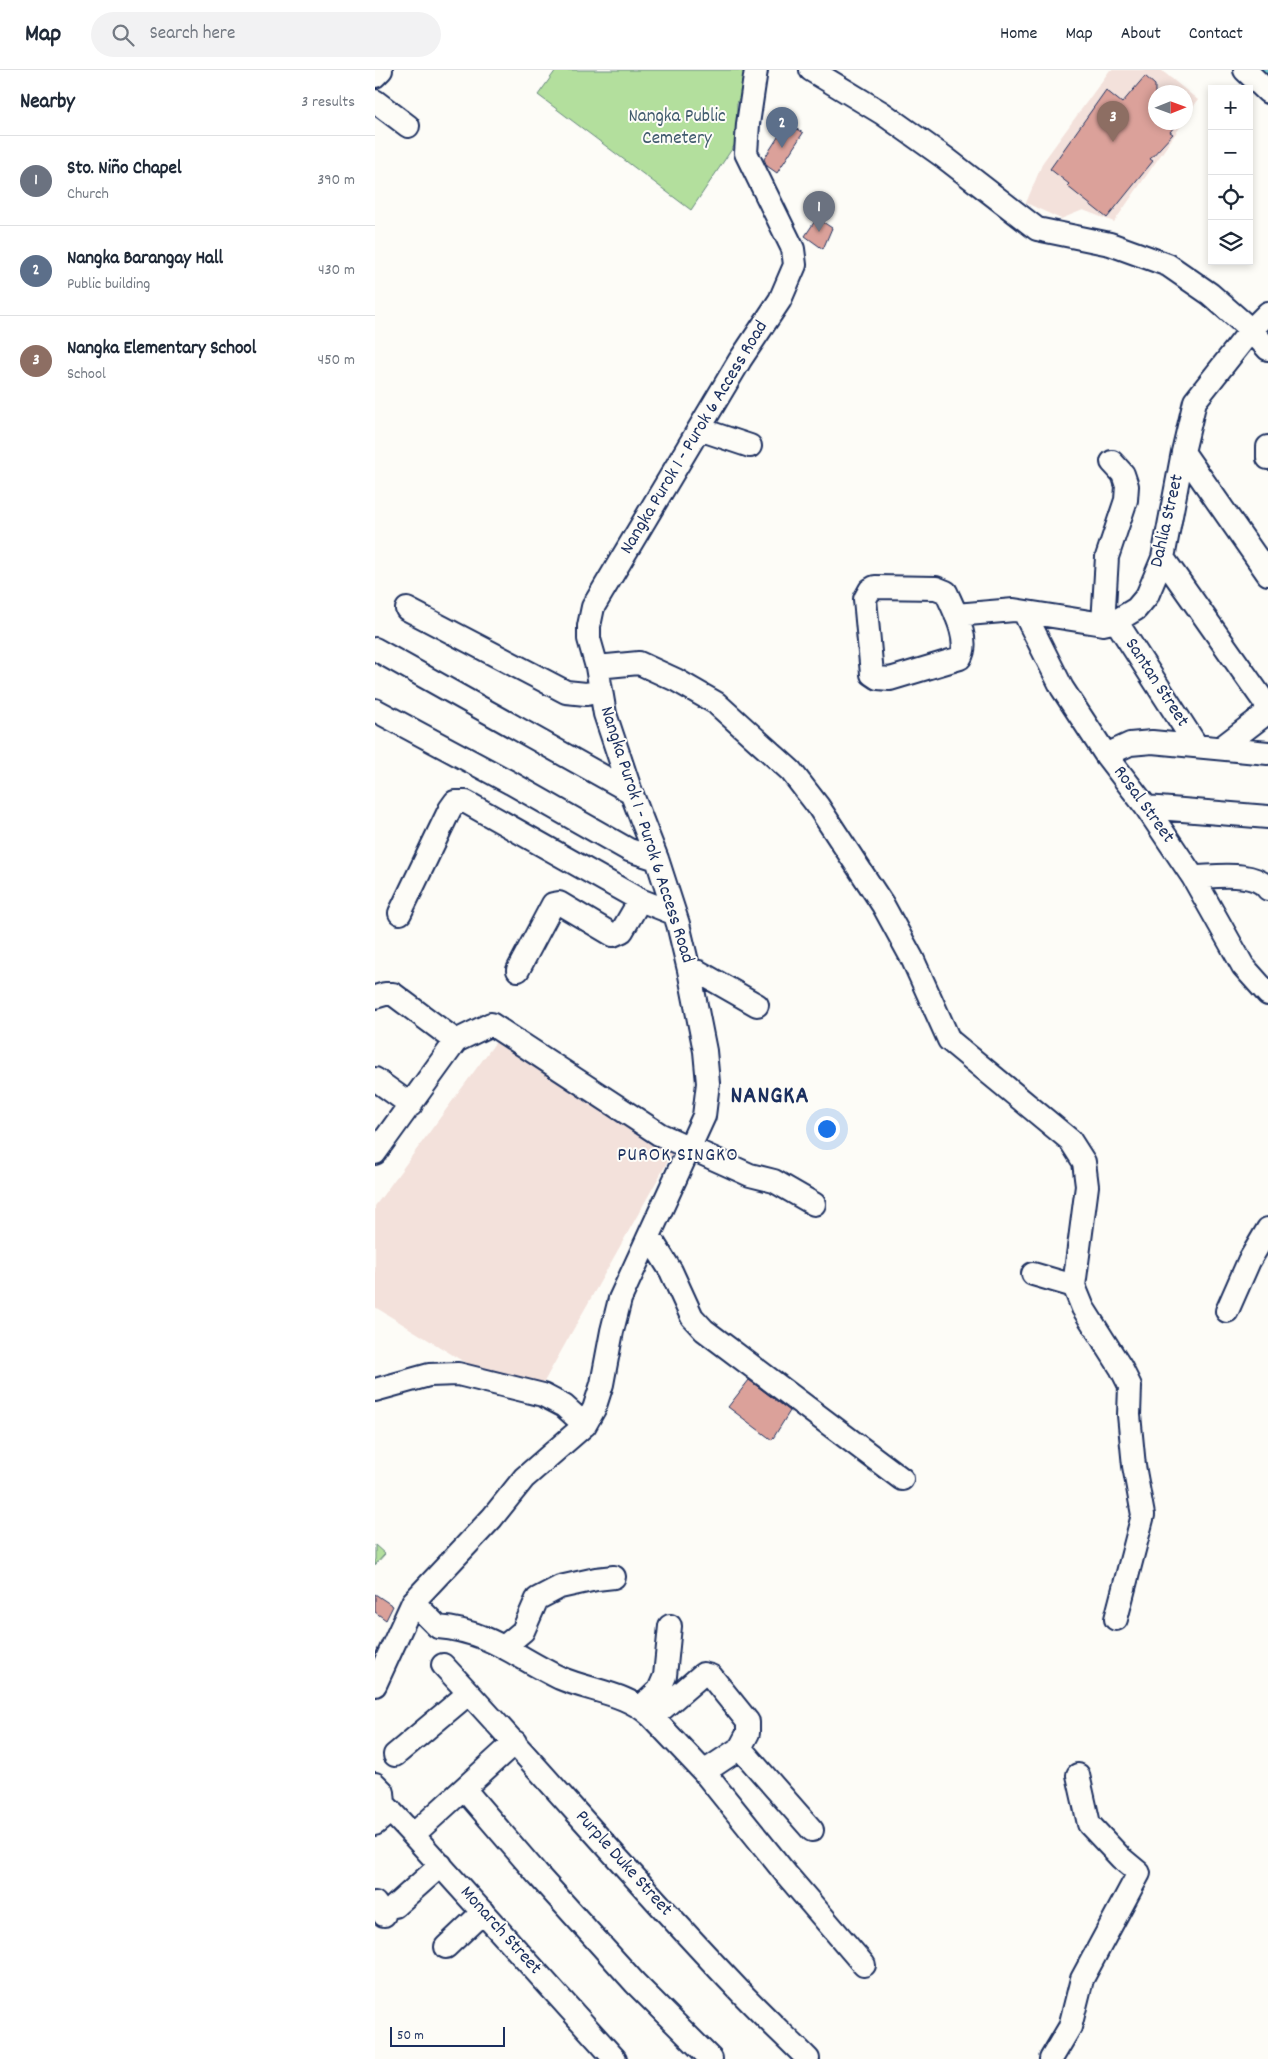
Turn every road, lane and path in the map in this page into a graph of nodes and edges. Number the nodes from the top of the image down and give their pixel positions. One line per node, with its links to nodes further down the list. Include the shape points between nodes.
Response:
1 (381, 70): 5 (street)
2 (756, 70): 12 (street, Nangka Purok 1 - Purok 6 Access Road, via 746,153 793,249 795,265 780,300)
3 (811, 70): 10 (street, via 882,114 1037,229 1110,244 1168,265 1210,294)
4 (1245, 70): 6 (street)
5 (375, 76)
6 (1268, 92)
7 (375, 101): 8 (street)
8 (408, 126)
9 (1268, 313): 10 (street, Dahlia Street)
10 (1251, 330): 11 (street); 14 (street, Dahlia Street, via 1195,401)
11 (1268, 350)
12 (699, 429): 13 (street); 23 (street, Nangka Purok 1 - Purok 6 Access Road, via 593,607 589,639)
13 (750, 446)
14 (1183, 452): 16 (street, Dahlia Street); 17 (street)
15 (1112, 462): 21 (street, via 1123,474 1127,486 1126,500 1107,557)
16 (1163, 558): 21 (street, Dahlia Street, via 1147,596 1136,610); 25 (street)
17 (1268, 574)
18 (407, 609): 24 (street, via 566,692 586,694)
19 (1024, 612): 20 (street); 21 (street); 31 (street, Rosal Street, via 1062,688)
20 (956, 615): 20 (street, via 965,646 960,658 890,679 872,674 865,599 870,590 875,587 941,589 946,592)
21 (1109, 622): 28 (street, Santan Street)
22 (375, 649): 32 (street)
23 (597, 667): 24 (street, Nangka Purok 1 - Purok 6 Access Road); 55 (street, via 639,663 716,703 791,771 818,806 883,905 913,960 949,1040 1070,1140 1084,1162 1087,1186)
24 (601, 691): 32 (street, Nangka Purok 1 - Purok 6 Access Road, via 605,714)
25 (1268, 707)
26 (375, 710): 35 (street, via 629,850)
27 (1268, 712): 29 (street)
28 (1196, 745): 29 (street); 31 (street, via 1130,744)
29 (1221, 748): 30 (street)
30 (1268, 753)
31 (1106, 755): 33 (street, Rosal Street)
32 (631, 792): 35 (street, Nangka Purok 1 - Purok 6 Access Road)
33 (1146, 807): 34 (street); 36 (street, Rosal Street)
34 (1268, 817)
35 (657, 859): 40 (street, Nangka Purok 1 - Purok 6 Access Road)
36 (1193, 877): 37 (street, via 1251,877 1263,882); 43 (street, Rosal Street, via 1243,966)
37 (1268, 889)
38 (640, 900): 39 (street, via 466,802 455,802); 40 (street); 41 (street, via 622,931 613,934 559,903 553,904)
39 (400, 913)
40 (673, 913): 42 (street, Nangka Purok 1 - Purok 6 Access Road)
41 (518, 970)
42 (689, 970): 45 (street, via 699,972); 49 (street, Nangka Purok 1 - Purok 6 Access Road, via 708,1083 704,1116)
43 (1268, 994)
44 (375, 997): 46 (street, via 393,994)
45 (757, 1005)
46 (456, 1041): 48 (street); 49 (street, via 491,1024 659,1134)
47 (375, 1079): 48 (street)
48 (411, 1105): 50 (street)
49 (690, 1147): 51 (street, via 750,1174 774,1181); 53 (street, Nangka Purok 1 - Purok 6 Access Road)
50 (375, 1153)
51 (814, 1204)
52 (1268, 1229): 56 (street, via 1249,1261)
53 (649, 1236): 58 (street, Nangka Purok 1 - Purok 6 Access Road, via 620,1299 602,1384); 59 (street, via 671,1271 692,1317 705,1330)
54 (1033, 1274): 55 (street)
55 (1074, 1286): 62 (street, via 1083,1308 1130,1386 1134,1466 1143,1515)
56 (1227, 1311)
57 (375, 1390): 58 (street, via 429,1375 458,1374 543,1395 563,1406)
58 (585, 1425): 61 (street, Nangka Purok 1 - Purok 6 Access Road, via 524,1478 492,1518)
59 (902, 1479)
60 (614, 1577): 64 (street, via 560,1587 537,1599 523,1631)
61 (413, 1602): 64 (street, via 438,1627 479,1634); 66 (street, Nangka Purok 1 - Purok 6 Access Road)
62 (1116, 1619)
63 (670, 1626): 68 (street, via 665,1676)
64 (505, 1646): 68 (street, via 560,1678 627,1700)
65 (443, 1665): 67 (street, Purple Duke Street)
66 (375, 1685)
67 (469, 1692): 69 (street, Purple Duke Street); 71 (street)
68 (646, 1711): 70 (street, via 660,1711 703,1674 711,1676 748,1722 748,1733); 72 (street)
69 (515, 1742): 74 (street); 85 (street, Purple Duke Street, via 733,1985)
70 (740, 1748): 72 (street); 76 (street)
71 (395, 1755)
72 (704, 1772): 82 (street)
73 (1078, 1775): 86 (street, via 1089,1824 1139,1873 1082,1979 1070,2027)
74 (464, 1789): 77 (street); 84 (street, via 629,1976)
75 (380, 1805): 77 (street, Monarch Street)
76 (812, 1830)
77 (413, 1835): 78 (street, Monarch Street)
78 (441, 1865): 79 (street); 80 (street, Monarch Street)
79 (385, 1908)
80 (483, 1912): 81 (street); 83 (street, Monarch Street)
81 (446, 1947)
82 (864, 1965)
83 (615, 2059)
84 (711, 2059)
85 (808, 2059)
86 (1051, 2059)

